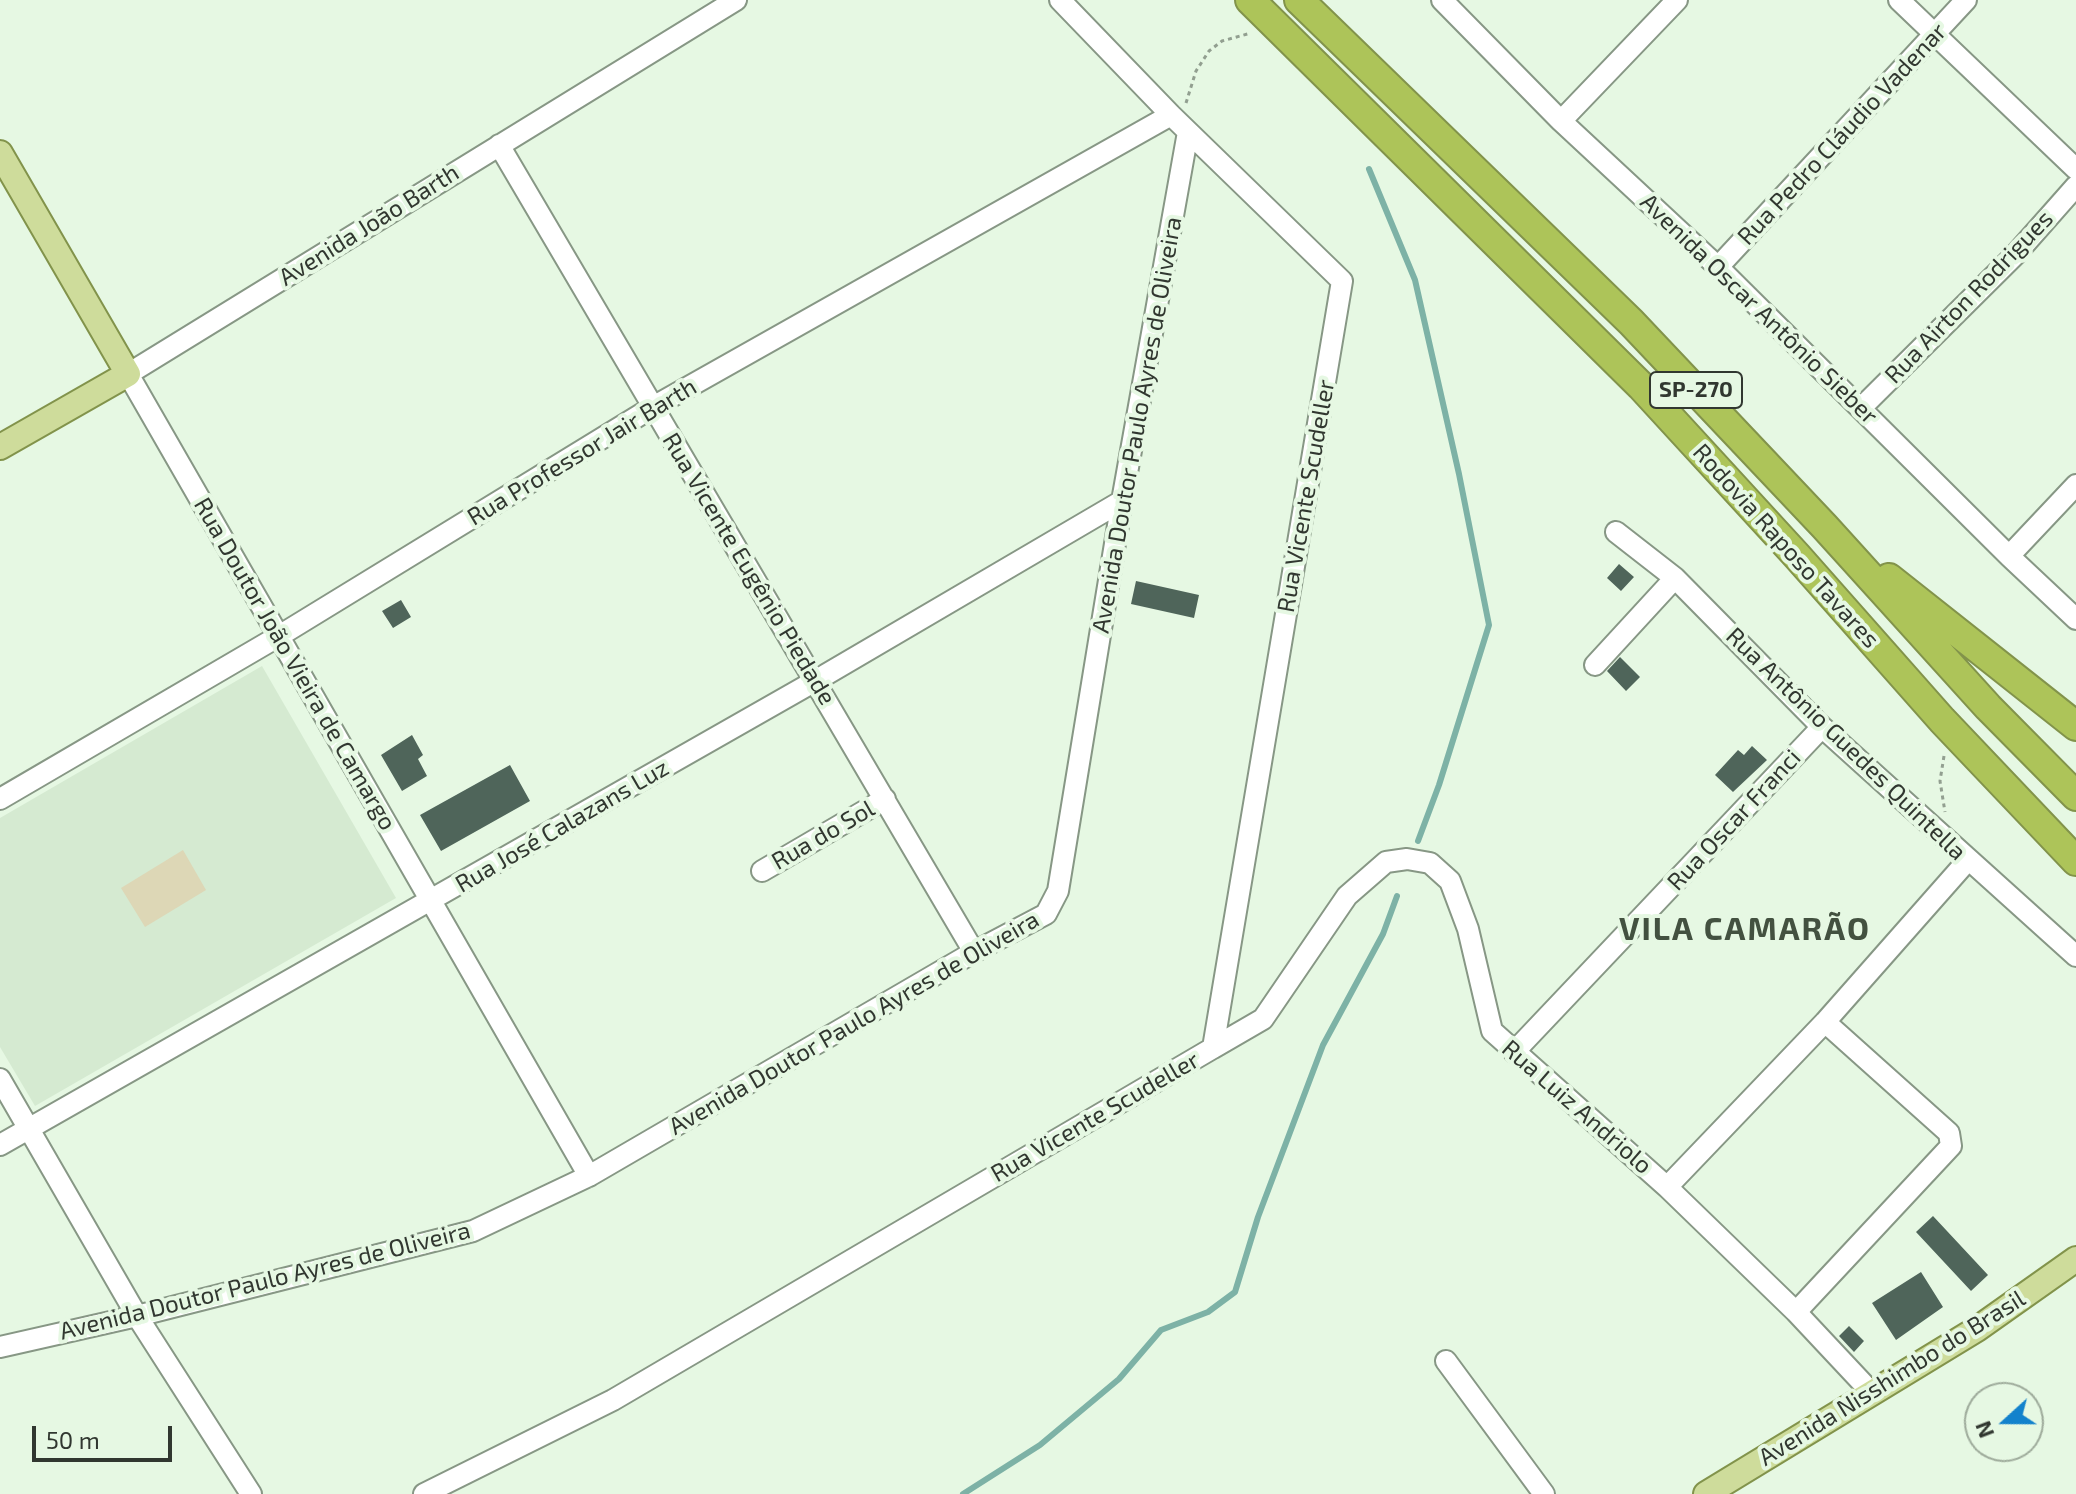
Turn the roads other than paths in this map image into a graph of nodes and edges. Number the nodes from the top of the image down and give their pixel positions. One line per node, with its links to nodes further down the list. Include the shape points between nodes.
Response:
1 (736, 0): 12 (street, Avenida João Barth)
2 (1060, 0): 11 (street)
3 (1250, 0): 37 (highway, Rodovia Raposo Tavares / SP-270, via 1641,386)
4 (1299, 0): 23 (highway, Rodovia Raposo Tavares / SP-270, via 1631,322)
5 (1442, 0): 10 (street, Avenida Oscar Antônio Sieber)
6 (1677, 0): 10 (street)
7 (1899, 0): 9 (street)
8 (1966, 0): 9 (street, Rua Pedro Cláudio Vadenar)
9 (1934, 35): 14 (street); 16 (street, Rua Pedro Cláudio Vadenar)
10 (1561, 121): 16 (street, Avenida Oscar Antônio Sieber)
11 (1179, 124): 18 (street, Rua Professor Jair Barth); 22 (street, Avenida Doutor Paulo Ayres de Oliveira); 43 (street, Rua Vicente Scudeller, via 1342,281)
12 (499, 145): 17 (street, Avenida João Barth); 18 (street, Rua Vicente Eugênio Piedade)
13 (0, 153): 17 (main road, Rua Doutor João Vieira de Camargo)
14 (2076, 169)
15 (2076, 186): 19 (street, Rua Airton Rodrigues, via 2015,255)
16 (1718, 267): 19 (street, Avenida Oscar Antônio Sieber)
17 (128, 374): 20 (main road, Avenida João Barth); 28 (street, Rua Doutor João Vieira de Camargo)
18 (653, 407): 28 (street, Rua Professor Jair Barth); 30 (street, Rua Vicente Eugênio Piedade)
19 (1862, 407): 25 (street, Avenida Oscar Antônio Sieber)
20 (0, 447)
21 (2076, 485): 25 (street)
22 (1122, 501): 30 (street, Rua José Calazans Luz); 40 (street, Avenida Doutor Paulo Ayres de Oliveira, via 1058,891 1046,914)
23 (1825, 527): 31 (highway); 33 (highway, Rodovia Raposo Tavares / SP-270)
24 (1616, 532): 26 (street, Rua Antônio Guedes Quintella)
25 (2009, 556): 27 (street, Avenida Oscar Antônio Sieber)
26 (1675, 578): 29 (street); 32 (street, Rua Antônio Guedes Quintella)
27 (2076, 619)
28 (279, 636): 34 (street, Rua Professor Jair Barth); 39 (street, Rua Doutor João Vieira de Camargo)
29 (1595, 665)
30 (815, 681): 35 (street, Rua Vicente Eugênio Piedade); 39 (street, Rua José Calazans Luz)
31 (2076, 726)
32 (1822, 727): 36 (street, Rua Antônio Guedes Quintella); 44 (street, Rua Oscar Franci)
33 (2076, 796)
34 (0, 799)
35 (885, 799): 38 (street, Rua do Sol); 40 (street, Rua Vicente Eugênio Piedade)
36 (1968, 860): 41 (street, Rua Antônio Guedes Quintella); 42 (street)
37 (2076, 861)
38 (762, 871)
39 (431, 901): 46 (street, Rua José Calazans Luz); 48 (street, Rua Doutor João Vieira de Camargo)
40 (974, 952): 48 (street, Avenida Doutor Paulo Ayres de Oliveira)
41 (2076, 956)
42 (1825, 1022): 49 (street); 51 (street, via 1949,1133 1951,1146)
43 (1213, 1048): 44 (street, Rua Luiz Andriolo, via 1263,1019 1347,896 1386,862 1407,859 1430,863 1450,881 1468,929 1492,1031); 57 (street, Rua Vicente Scudeller, via 613,1400)
44 (1514, 1052): 49 (street, Rua Luiz Andriolo)
45 (0, 1079): 46 (street)
46 (28, 1128): 47 (street, Rua José Calazans Luz); 52 (street)
47 (0, 1145)
48 (589, 1176): 52 (street, Avenida Doutor Paulo Ayres de Oliveira, via 473,1231)
49 (1667, 1187): 51 (street, Rua Luiz Andriolo)
50 (2076, 1259): 55 (main road, Avenida Nisshimbo do Brasil, via 1977,1329)
51 (1796, 1312): 55 (street, Rua Luiz Andriolo)
52 (137, 1316): 53 (street, Avenida Doutor Paulo Ayres de Oliveira); 56 (street)
53 (0, 1347)
54 (1446, 1361): 58 (street)
55 (1871, 1392): 59 (main road, Avenida Nisshimbo do Brasil)
56 (251, 1494)
57 (424, 1494)
58 (1544, 1494)
59 (1706, 1494)

